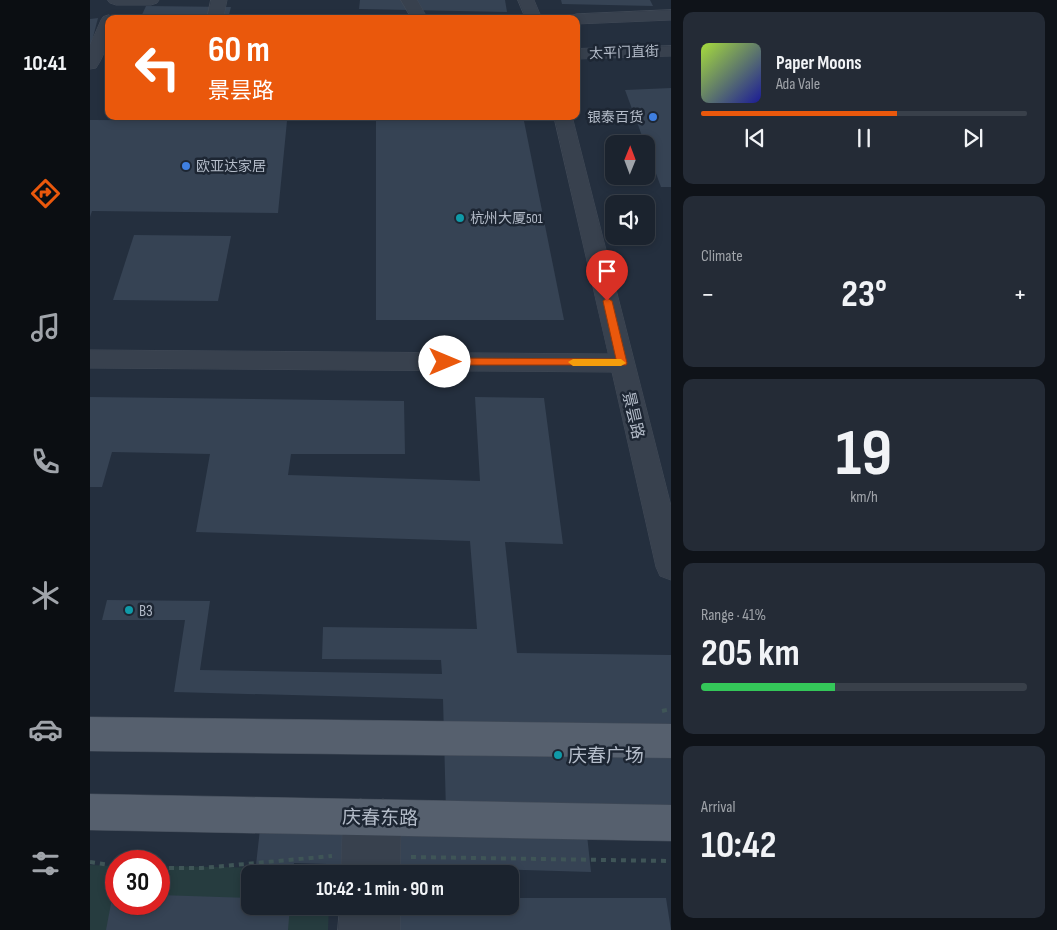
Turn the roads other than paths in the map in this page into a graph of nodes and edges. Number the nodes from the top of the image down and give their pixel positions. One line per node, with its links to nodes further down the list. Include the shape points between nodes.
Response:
1 (116, 0): 2 (street); 6 (street)
2 (151, 0)
3 (219, 0): 7 (street)
4 (409, 0): 8 (street)
5 (526, 0): 9 (street)
6 (111, 15)
7 (216, 15)
8 (418, 15)
9 (532, 15)
10 (671, 15): 11 (street)
11 (580, 19)
12 (105, 31): 15 (street)
13 (671, 51): 14 (street, 太平门直街)
14 (580, 54)
15 (90, 64)
16 (105, 72): 17 (street)
17 (90, 73)
18 (564, 120): 20 (street, 景昙路)
19 (90, 359): 20 (street)
20 (622, 363): 21 (street, 景昙路)
21 (671, 567)
22 (90, 734): 23 (main road)
23 (671, 741)
24 (90, 812): 25 (main road, 庆春东路)
25 (372, 817): 26 (main road, 庆春东路); 27 (street)
26 (671, 823)
27 (371, 865)
28 (359, 915): 30 (street)
29 (381, 915): 31 (street)
30 (358, 930)
31 (380, 930)

